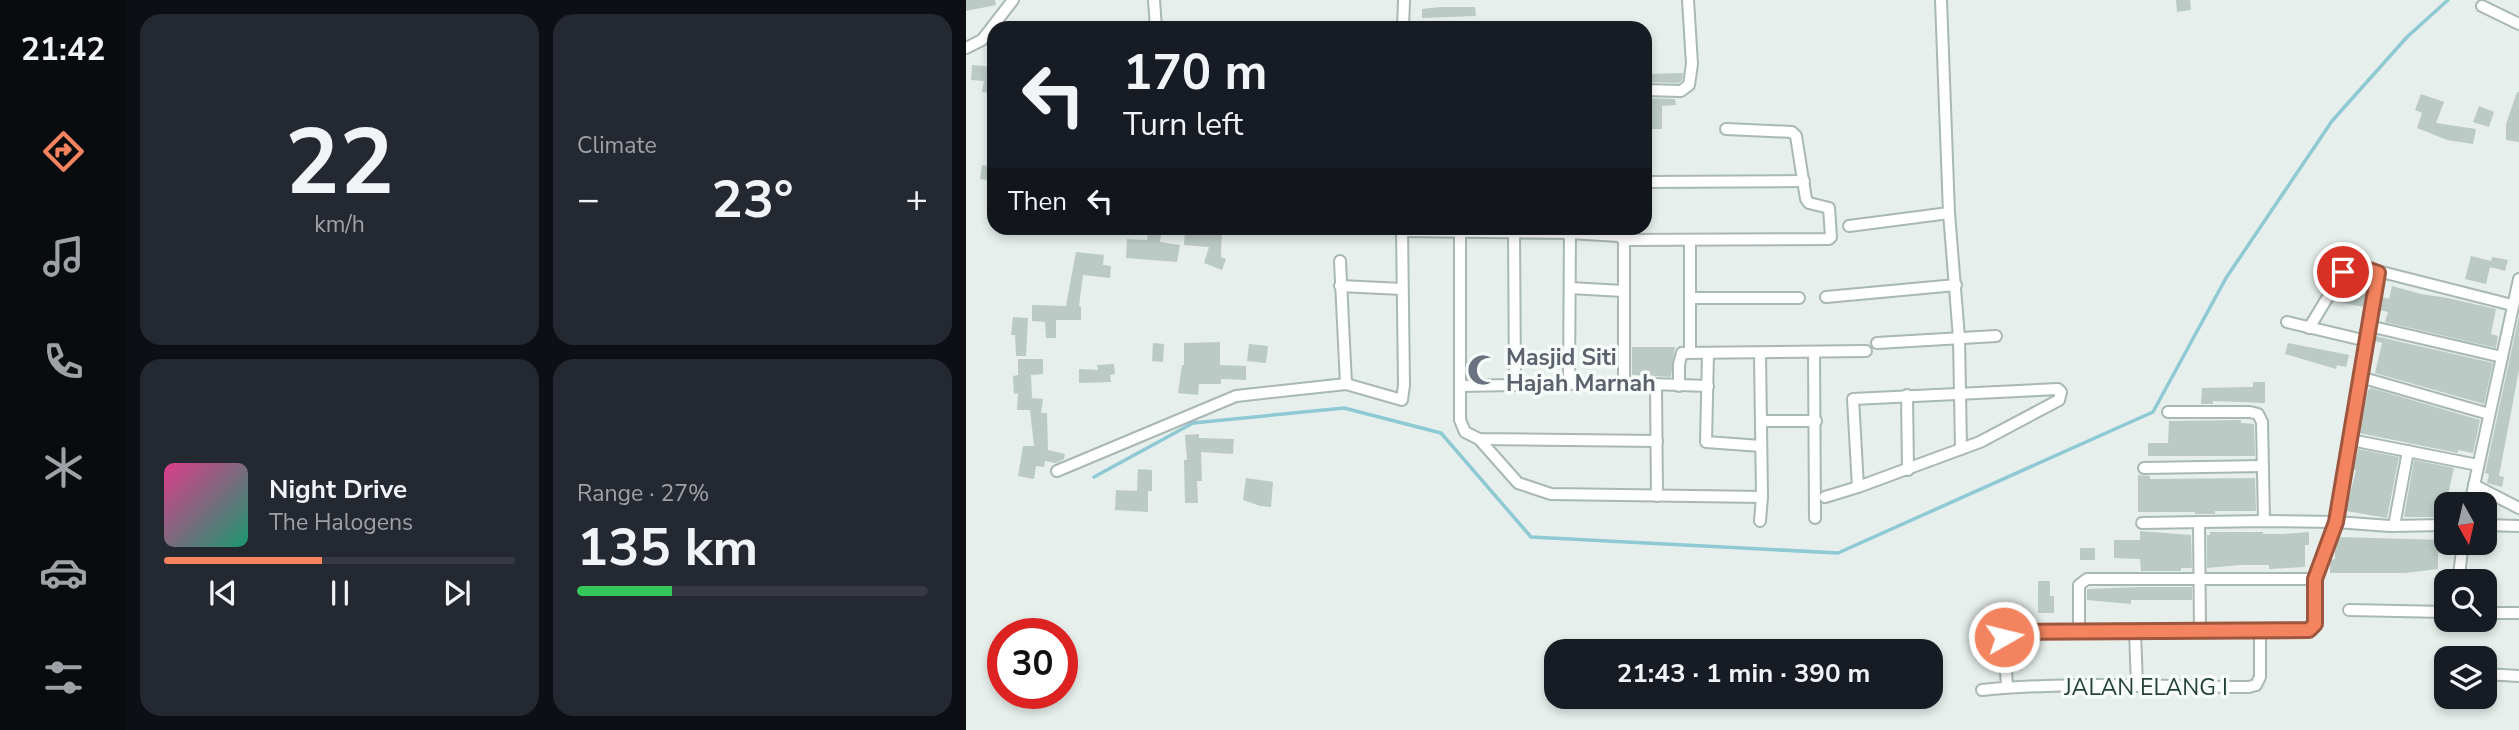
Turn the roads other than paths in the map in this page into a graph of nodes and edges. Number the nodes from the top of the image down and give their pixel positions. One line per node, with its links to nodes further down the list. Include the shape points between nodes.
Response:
1 (1013, 0): 7 (street)
2 (1154, 0): 8 (street)
3 (1404, 0): 9 (street)
4 (1688, 0): 13 (street, via 1689,85 1681,91)
5 (1941, 0): 17 (street)
6 (2482, 6): 10 (street)
7 (997, 21)
8 (1156, 21)
9 (1403, 21)
10 (2519, 24)
11 (987, 34): 12 (street)
12 (966, 48)
13 (1652, 90)
14 (1726, 129): 16 (street, via 1792,132 1798,140)
15 (1652, 181): 16 (street)
16 (1804, 181): 26 (street, via 1809,203 1829,208 1829,239)
17 (1949, 214): 18 (street); 30 (street)
18 (1849, 226)
19 (1402, 235): 32 (street)
20 (1460, 235): 57 (street)
21 (1514, 235): 56 (street)
22 (1570, 235): 33 (street)
23 (1611, 235): 25 (street)
24 (1624, 235): 25 (street)
25 (1624, 240): 26 (street); 34 (street)
26 (1690, 241): 36 (street)
27 (1340, 261): 31 (street)
28 (2378, 273): 38 (street); 40 (street); 41 (street, via 2348,267)
29 (2519, 279): 38 (street)
30 (1956, 285): 35 (street); 43 (street)
31 (1340, 286): 32 (street); 54 (street)
32 (1402, 289): 54 (street, via 1402,400)
33 (1570, 289): 34 (street); 55 (street)
34 (1623, 291): 53 (street)
35 (1825, 297)
36 (1690, 298): 37 (street); 47 (street)
37 (1799, 298)
38 (2512, 306): 51 (street)
39 (2287, 322): 41 (street)
40 (2369, 326): 44 (street); 51 (street)
41 (2309, 328): 44 (street)
42 (1996, 336): 43 (street)
43 (1959, 338): 45 (street); 61 (street)
44 (2367, 341): 52 (street)
45 (1877, 342)
46 (1866, 351): 48 (street)
47 (1690, 352): 49 (street); 59 (street, via 1680,358)
48 (1814, 352): 50 (street); 66 (street)
49 (1708, 353): 50 (street); 60 (street)
50 (1760, 354): 65 (street)
51 (2502, 357): 64 (street)
52 (2360, 377): 64 (street); 68 (street)
53 (1624, 383): 55 (street); 58 (street)
54 (1346, 384): 77 (street, via 1236,396)
55 (1569, 384): 56 (street)
56 (1516, 385): 57 (street)
57 (1460, 386): 67 (street, via 1460,420 1465,432)
58 (1656, 386): 59 (street); 69 (street)
59 (1679, 386): 60 (street)
60 (1707, 386): 70 (street, via 1706,442)
61 (1961, 393): 62 (street); 71 (street); 71 (street, via 2058,389 2062,395)
62 (1907, 395): 76 (street); 79 (street, via 1853,399)
63 (2168, 412): 74 (street, via 2258,414)
64 (2489, 414): 73 (street)
65 (1762, 421): 66 (street); 70 (street)
66 (1816, 421): 85 (street)
67 (1479, 439): 69 (street); 81 (street, via 1518,483 1537,491)
68 (2351, 440): 72 (street); 89 (street)
69 (1657, 441): 81 (street)
70 (1762, 446): 82 (street)
71 (1961, 449): 76 (street)
72 (2408, 451): 73 (street); 93 (street)
73 (2478, 465): 78 (street)
74 (2263, 466): 75 (street); 87 (street)
75 (2144, 468)
76 (1908, 470): 79 (street)
77 (1057, 471)
78 (2474, 485): 80 (street); 84 (street)
79 (1858, 487): 83 (street)
80 (2472, 492)
81 (1657, 496): 82 (street)
82 (1762, 497): 86 (street)
83 (1825, 497)
84 (2519, 508)
85 (1815, 518)
86 (1760, 520)
87 (2264, 521): 88 (street); 89 (street)
88 (2199, 522): 90 (street); 95 (street)
89 (2336, 522): 93 (street); 96 (street)
90 (2142, 523)
91 (2434, 525): 93 (street)
92 (2497, 525): 94 (street)
93 (2394, 526)
94 (2519, 526)
95 (2200, 578): 96 (street); 102 (street); 104 (street, via 2087,579 2079,585)
96 (2315, 579): 103 (street, via 2315,624 2309,630)
97 (2349, 610): 98 (street)
98 (2434, 612)
99 (2497, 612): 100 (street)
100 (2519, 613)
101 (2135, 631): 102 (street); 104 (street); 107 (street)
102 (2200, 631): 103 (street)
103 (2260, 631): 107 (street, JALAN ELANG I, via 2256,685)
104 (2079, 632): 108 (street, via 2006,634)
105 (2497, 675): 106 (street)
106 (2519, 676)
107 (2137, 686): 108 (street, JALAN ELANG I)
108 (2007, 688): 109 (street, JALAN ELANG I)
109 (1982, 690)

